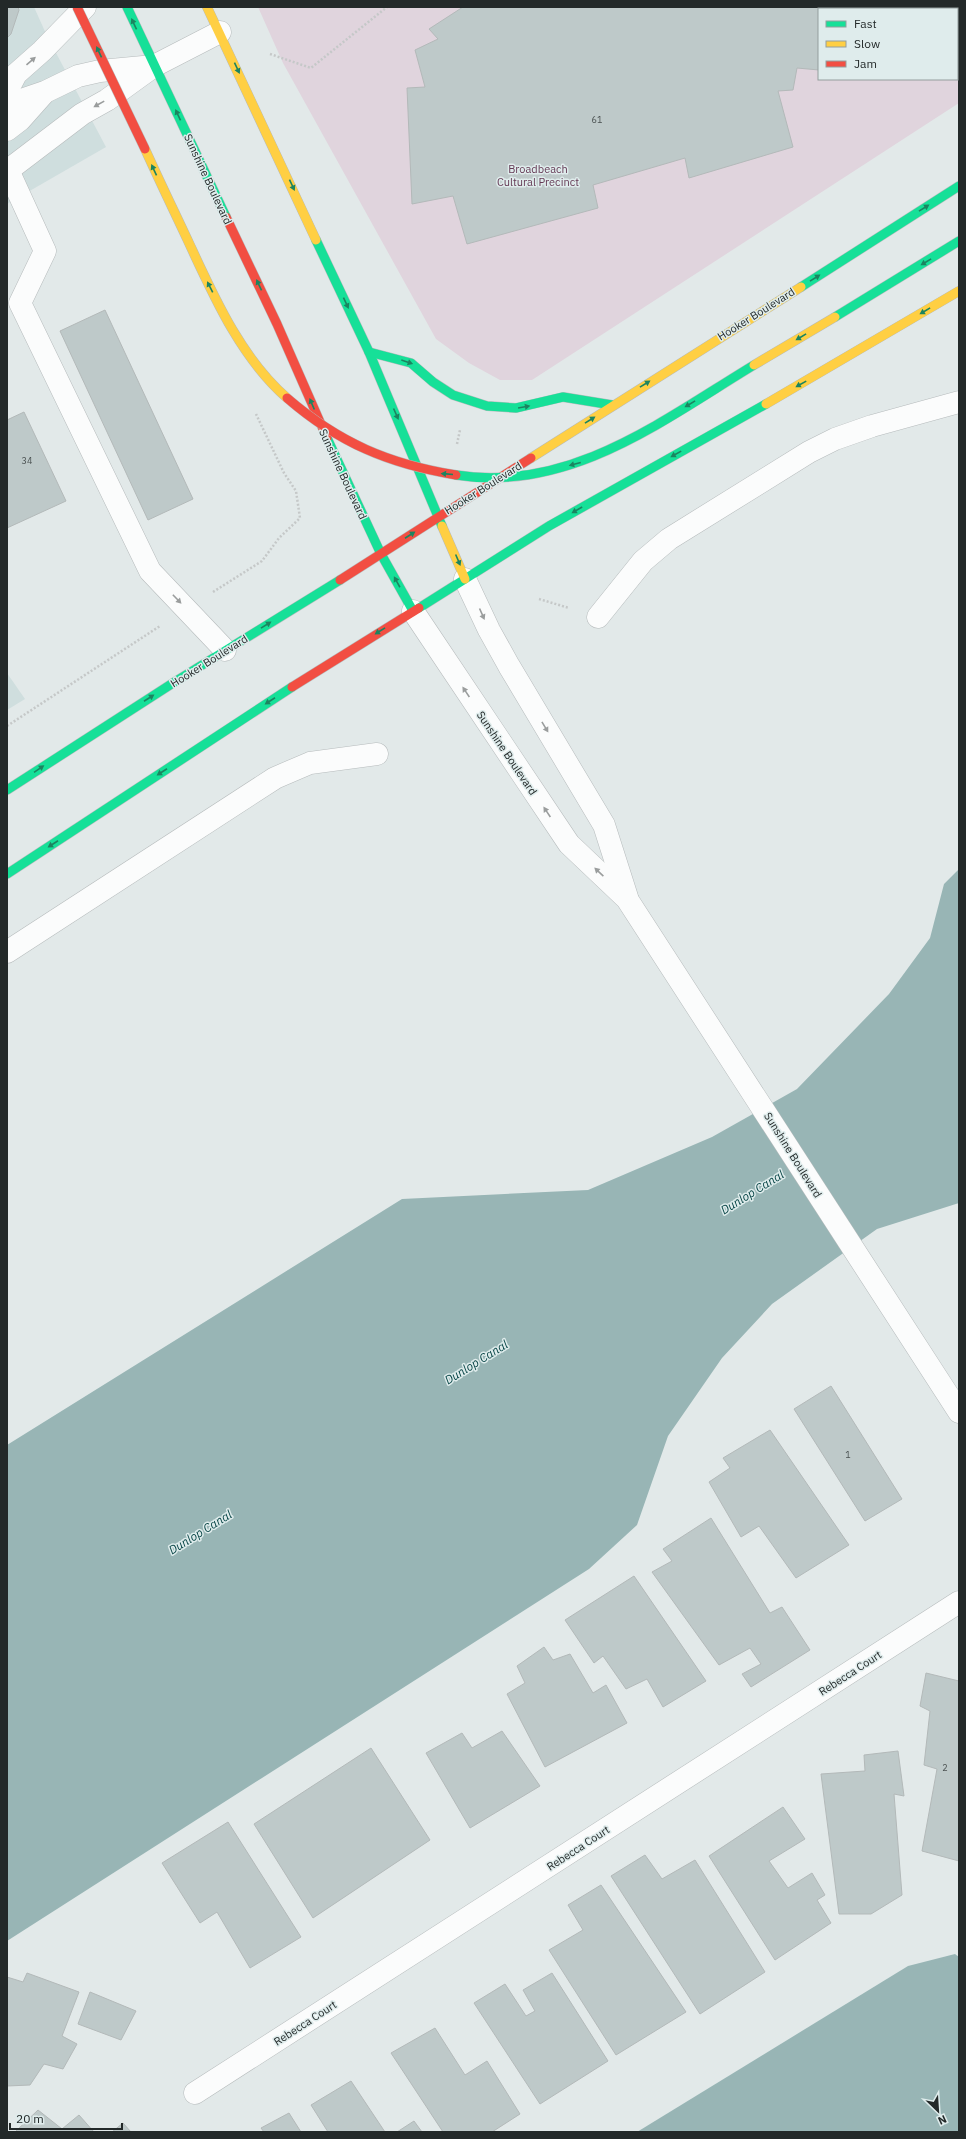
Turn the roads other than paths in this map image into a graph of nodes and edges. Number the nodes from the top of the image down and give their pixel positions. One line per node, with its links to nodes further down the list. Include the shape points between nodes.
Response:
1 (78, 7): 13 (main road, one-way to 1, bridge, via 614,449 583,462 517,477 439,474 406,466 368,452 331,434 279,392 247,350 228,322 205,276)
2 (85, 7): 7 (street, one-way to 2, via 16,74)
3 (126, 7): 6 (main road, Sunshine Boulevard, one-way to 3)
4 (207, 7): 5 (main road, Sunshine Boulevard)
5 (220, 32): 6 (street); 15 (main road, Sunshine Boulevard, one-way to 15)
6 (154, 66): 8 (street, via 100,71 78,76); 11 (street, one-way to 11, via 108,100 82,114); 19 (main road, Sunshine Boulevard, one-way to 6, via 345,480 277,324)
7 (7, 91)
8 (45, 92): 9 (street); 10 (street, via 20,120)
9 (7, 105)
10 (7, 130)
11 (7, 171): 23 (street, one-way to 23, via 45,251 20,303 150,571)
12 (959, 186): 17 (main road, Hooker Boulevard, one-way to 12)
13 (959, 242)
14 (959, 291): 20 (main road, one-way to 20, via 828,369 549,526)
15 (369, 352): 17 (main road, one-way to 17, via 411,363 453,395 487,406 516,408 563,397); 18 (main road, Sunshine Boulevard, one-way to 18)
16 (959, 402): 22 (street, via 872,426 835,439 809,452 669,539 643,561)
17 (612, 405): 18 (main road, Hooker Boulevard, one-way to 17)
18 (439, 516): 19 (main road, Hooker Boulevard, one-way to 18); 20 (main road, Sunshine Boulevard, one-way to 20)
19 (381, 554): 21 (main road, Sunshine Boulevard, one-way to 19); 23 (main road, Hooker Boulevard, one-way to 19)
20 (465, 578): 21 (main road); 27 (street, Sunshine Boulevard, one-way to 27, via 509,666 604,825)
21 (413, 610): 26 (main road, one-way to 26); 27 (street, Sunshine Boulevard, one-way to 21, via 569,844)
22 (598, 617)
23 (226, 650): 25 (main road, Hooker Boulevard, one-way to 23)
24 (377, 754): 28 (street, via 310,763 275,778)
25 (7, 790)
26 (7, 874)
27 (628, 899): 29 (street, Sunshine Boulevard)
28 (7, 952)
29 (959, 1412)
30 (959, 1602): 31 (street, Rebecca Court)
31 (195, 2093)

